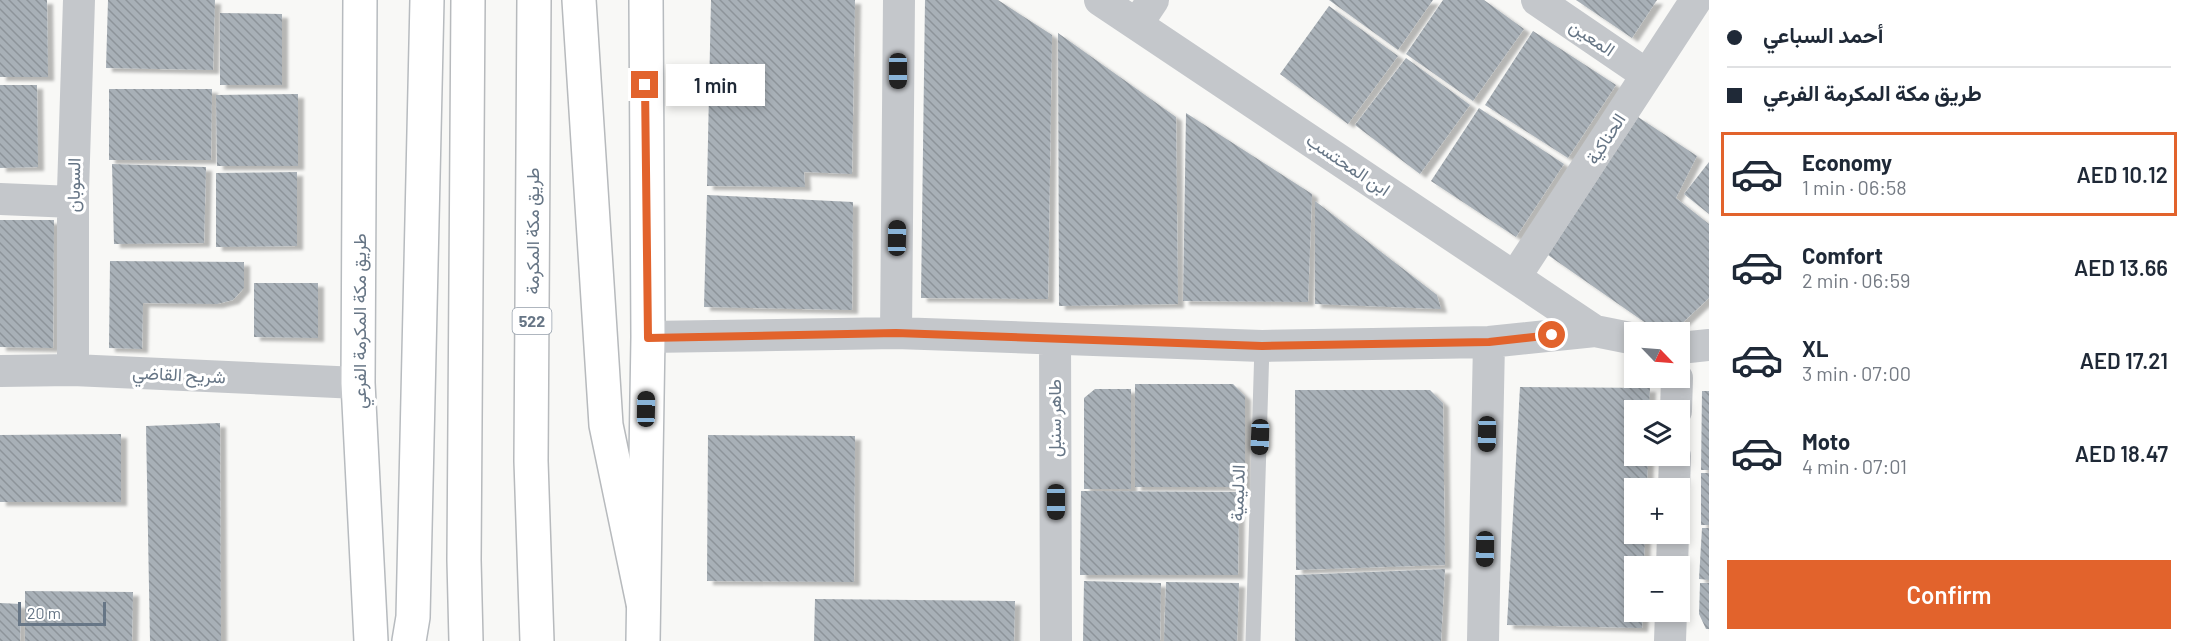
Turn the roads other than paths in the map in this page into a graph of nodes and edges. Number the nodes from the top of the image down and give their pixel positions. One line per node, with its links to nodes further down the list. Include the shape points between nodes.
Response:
1 (79, 0): 15 (street, السوبان)
2 (360, 0): 28 (main road, طريق مكة المكرمة الفرعي)
3 (427, 0): 31 (main road)
4 (468, 0): 33 (main road)
5 (534, 0): 34 (main road, طريق مكة المكرمة / 522, via 531,461)
6 (579, 0): 29 (main road, via 606,425)
7 (646, 0): 20 (main road)
8 (898, 0): 18 (street)
9 (1100, 0): 12 (street, ابن المحتسب)
10 (1537, 0): 13 (street, المعين)
11 (1696, 0): 13 (street, الحناكية)
12 (1145, 12): 16 (street, ابن المحتسب)
13 (1647, 75): 16 (street, الحناكية)
14 (0, 199): 15 (street)
15 (73, 202): 26 (street, السوبان)
16 (1515, 277): 17 (street, ابن المحتسب)
17 (1595, 331): 19 (street); 22 (street)
18 (896, 333): 20 (street); 21 (street)
19 (1624, 337)
20 (648, 338): 29 (main road)
21 (1055, 339): 24 (street); 36 (street, طاهر سنبل)
22 (1489, 342): 24 (street); 38 (street)
23 (1709, 345): 25 (street)
24 (1262, 346): 37 (lane, الدليمية)
25 (1690, 347)
26 (73, 370): 27 (street, شريح القاضي); 28 (street, شريح القاضي)
27 (0, 371)
28 (358, 383): 32 (main road, طريق مكة المكرمة الفرعي)
29 (643, 603): 35 (main road)
30 (1671, 622): 39 (street)
31 (412, 633)
32 (371, 641)
33 (466, 641)
34 (537, 641)
35 (643, 641)
36 (1056, 641)
37 (1253, 641)
38 (1484, 641)
39 (1670, 641)

